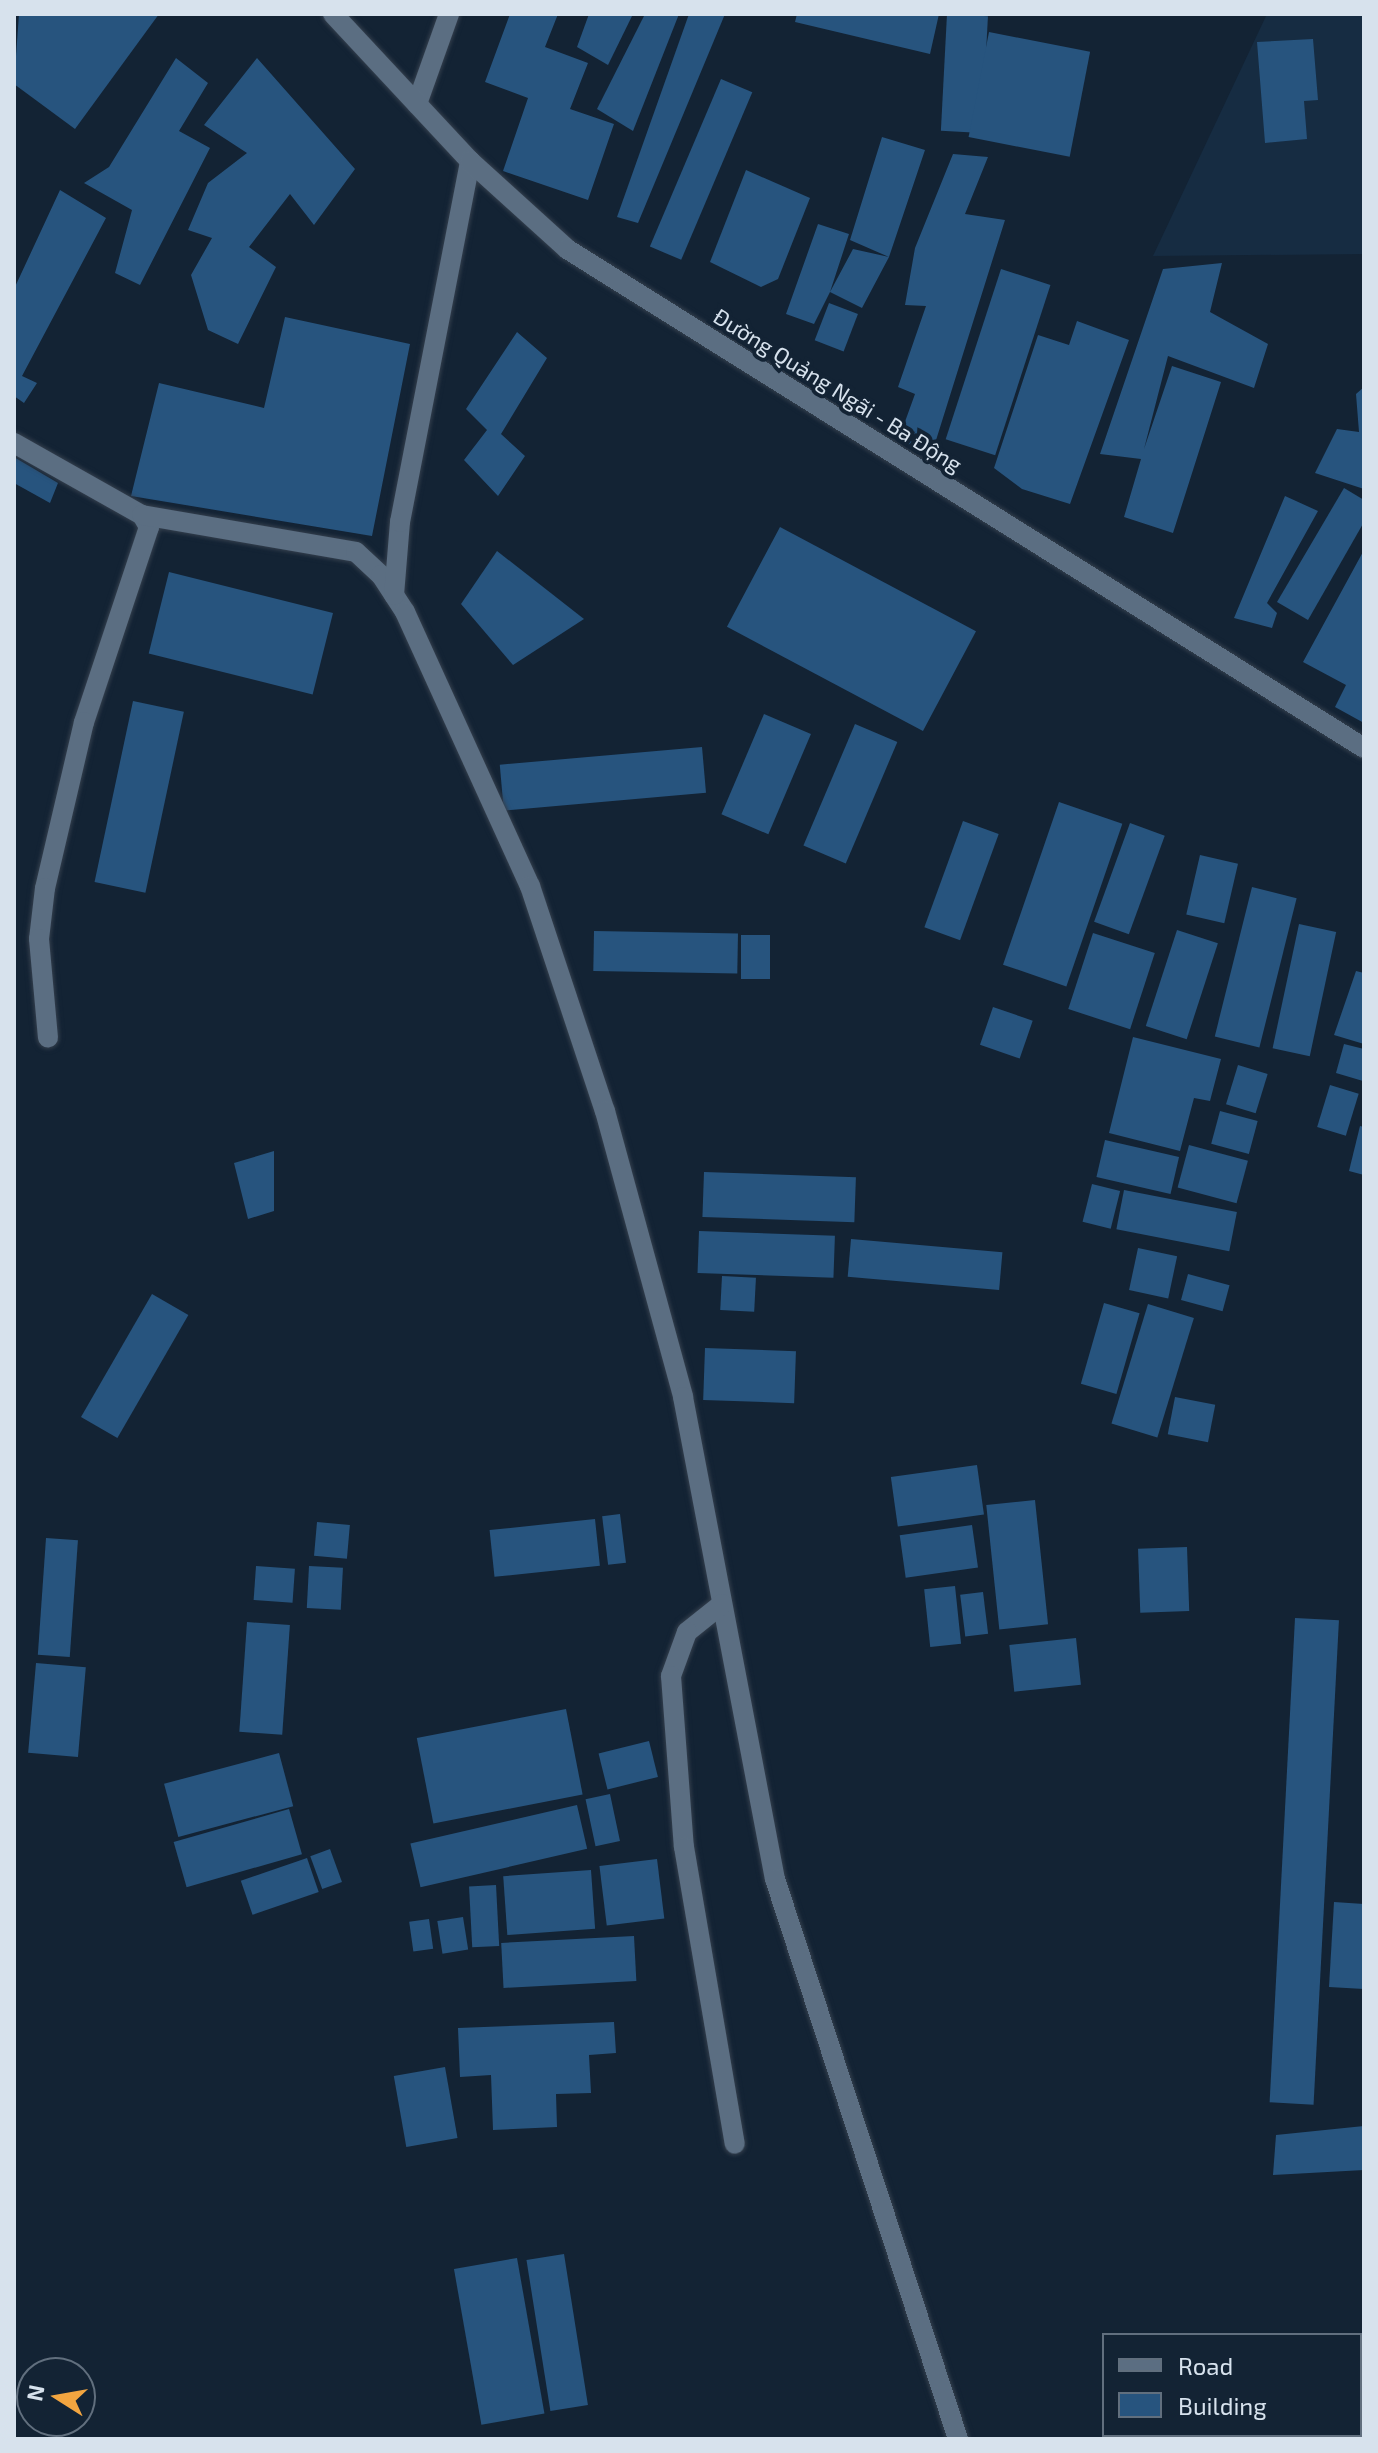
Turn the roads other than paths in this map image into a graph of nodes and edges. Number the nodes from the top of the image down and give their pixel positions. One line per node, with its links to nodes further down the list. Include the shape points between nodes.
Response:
1 (333, 14): 3 (street, Đường Quảng Ngãi - Ba Động)
2 (449, 14): 3 (street)
3 (417, 104): 4 (street, Đường Quảng Ngãi - Ba Động)
4 (470, 161): 7 (street, via 400,522); 8 (street, Đường Quảng Ngãi - Ba Động, via 567,249)
5 (14, 443): 6 (street)
6 (142, 515): 7 (street, via 356,552); 9 (street, via 149,527 143,554 84,722 45,888 39,939)
7 (394, 595): 10 (street, via 530,886 605,1111 683,1397)
8 (1364, 748)
9 (48, 1038)
10 (722, 1604): 11 (street, via 687,1632 671,1676 684,1847); 12 (street, via 775,1879)
11 (735, 2144)
12 (958, 2439)

